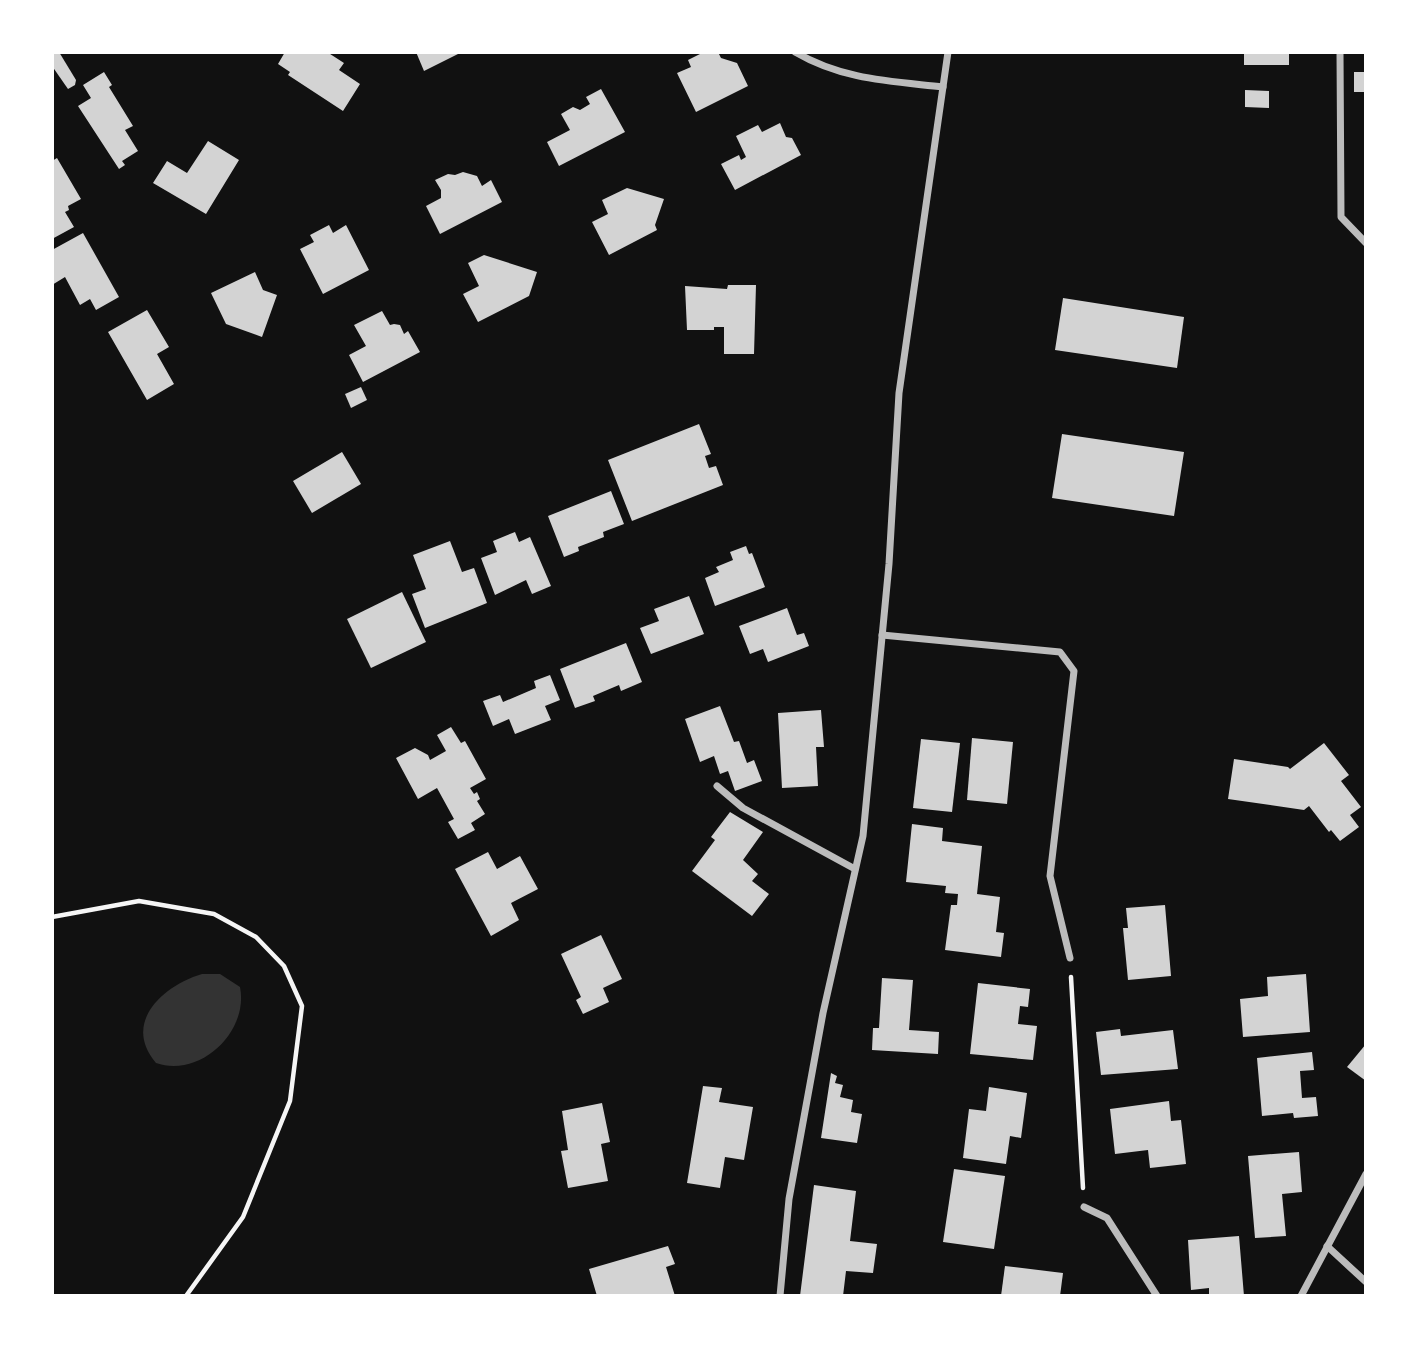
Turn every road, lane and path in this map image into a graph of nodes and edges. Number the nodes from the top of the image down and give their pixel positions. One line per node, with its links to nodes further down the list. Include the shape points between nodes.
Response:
1 (795, 52): 4 (street, via 856,77)
2 (948, 52): 4 (street)
3 (1340, 52): 5 (street, via 1341,217)
4 (943, 87): 6 (street, via 899,393)
5 (1366, 243)
6 (883, 635): 8 (street, via 863,836); 10 (street, via 1060,652 1074,671 1051,876)
7 (717, 786): 8 (street, via 743,808)
8 (855, 869): 16 (street, via 789,1199)
9 (52, 917): 15 (path, via 139,901 214,914 256,937 284,966 302,1006 290,1101 243,1217)
10 (1070, 958): 12 (path)
11 (1366, 1174): 13 (street)
12 (1084, 1207): 17 (street, via 1107,1218)
13 (1327, 1245): 14 (street); 18 (street)
14 (1366, 1282)
15 (186, 1296)
16 (780, 1296)
17 (1157, 1296)
18 (1301, 1296)

